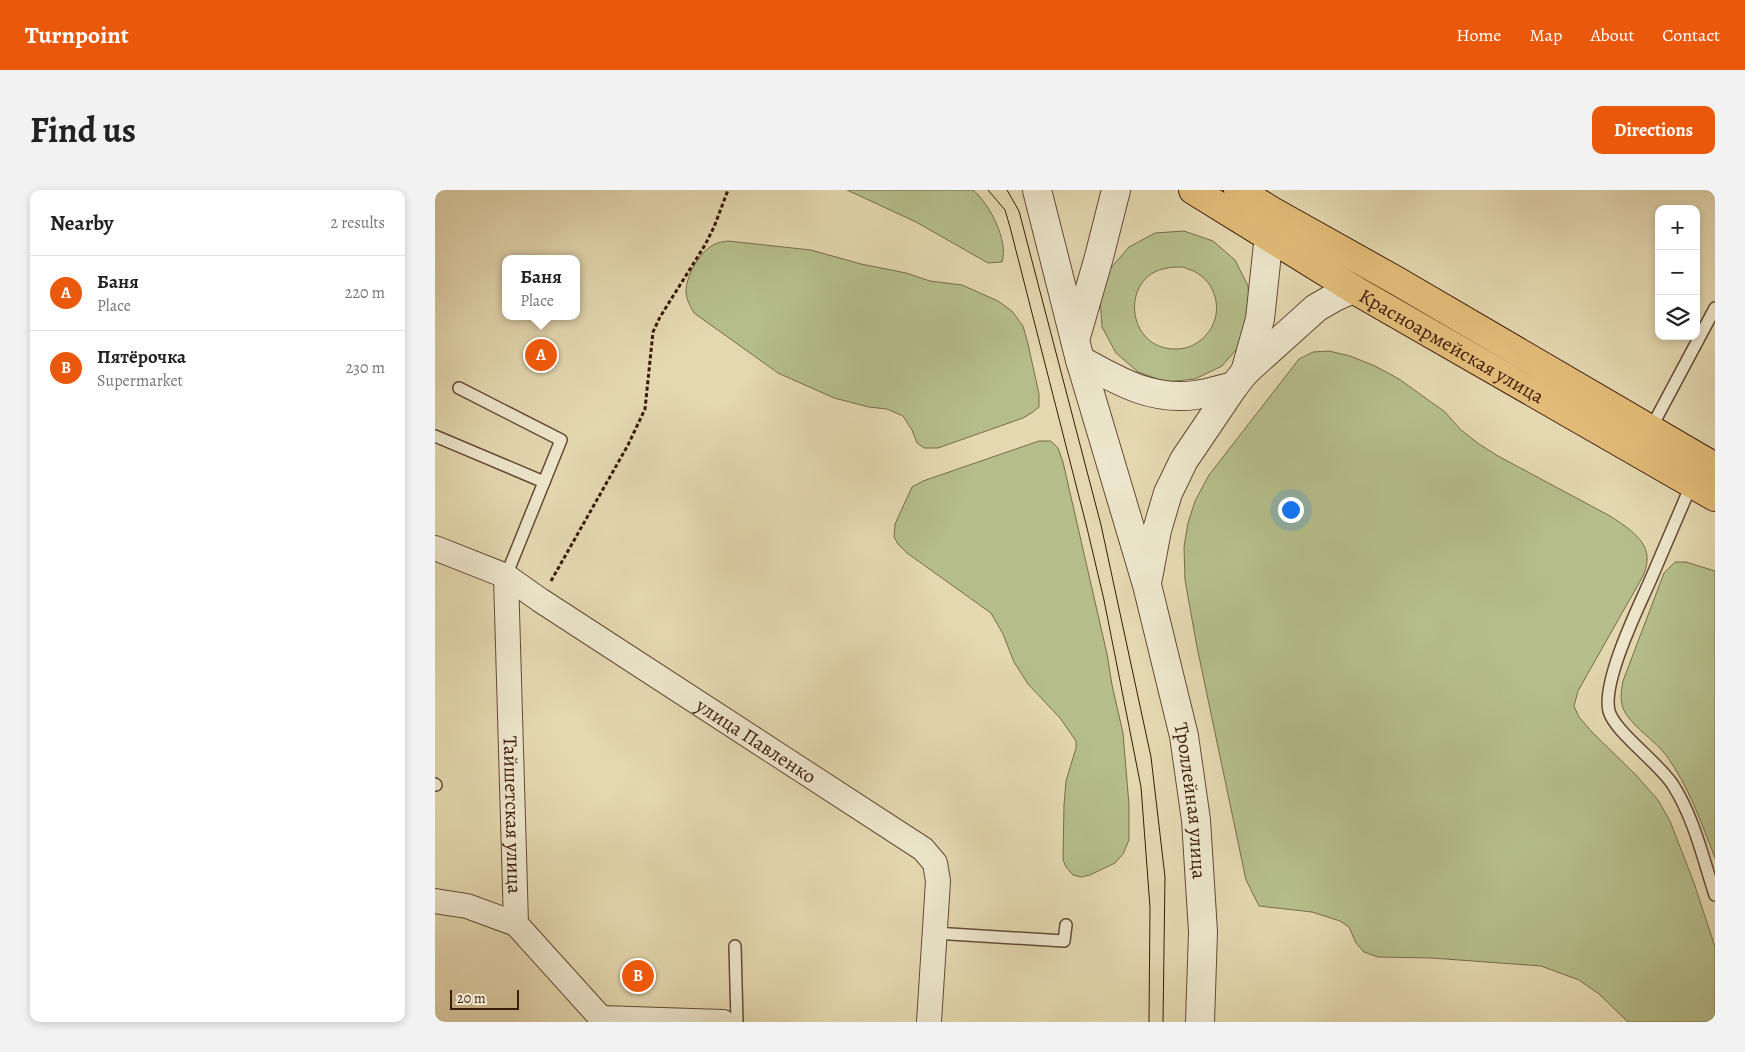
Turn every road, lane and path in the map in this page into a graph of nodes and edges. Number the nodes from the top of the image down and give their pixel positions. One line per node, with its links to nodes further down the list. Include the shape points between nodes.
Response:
1 (728, 190): 21 (path, via 705,245 653,332 645,410)
2 (1037, 190): 9 (street, Троллейная улица)
3 (1116, 190): 9 (street)
4 (1193, 190): 6 (main road, Красноармейская улица)
5 (1238, 190): 6 (main road)
6 (1270, 224): 7 (main road, Красноармейская улица); 10 (street, via 1260,319); 13 (main road, Красноармейская улица, via 1405,286)
7 (1353, 289): 10 (street, via 1316,308); 13 (main road, Красноармейская улица)
8 (1715, 308): 13 (lane)
9 (1078, 351): 10 (street, via 1137,390 1168,396 1197,395); 20 (street, Троллейная улица)
10 (1239, 379): 20 (street, via 1184,460 1168,493)
11 (459, 388): 15 (lane, via 561,440)
12 (435, 436): 15 (lane)
13 (1654, 443): 14 (main road, Красноармейская улица); 16 (main road, Красноармейская улица)
14 (1715, 467)
15 (544, 482): 19 (lane)
16 (1692, 483): 17 (main road, Красноармейская улица); 22 (lane, via 1623,644 1608,699 1613,722 1658,766 1685,804)
17 (1715, 497)
18 (435, 548): 19 (street, улица Павленко)
19 (506, 576): 21 (street, улица Павленко); 24 (street, Тайшетская улица)
20 (1147, 585): 32 (street, Троллейная улица, via 1184,736 1196,820 1203,932)
21 (540, 600): 26 (street, улица Павленко, via 923,849 935,863 939,881)
22 (1715, 895)
23 (435, 901): 24 (street, via 467,906)
24 (516, 924): 28 (street, Тайшетская улица)
25 (1065, 925): 26 (lane, via 1064,941)
26 (934, 933): 31 (street, улица Павленко)
27 (735, 946): 30 (lane)
28 (601, 1020): 29 (street)
29 (723, 1022)
30 (737, 1022)
31 (929, 1022)
32 (1200, 1022)

